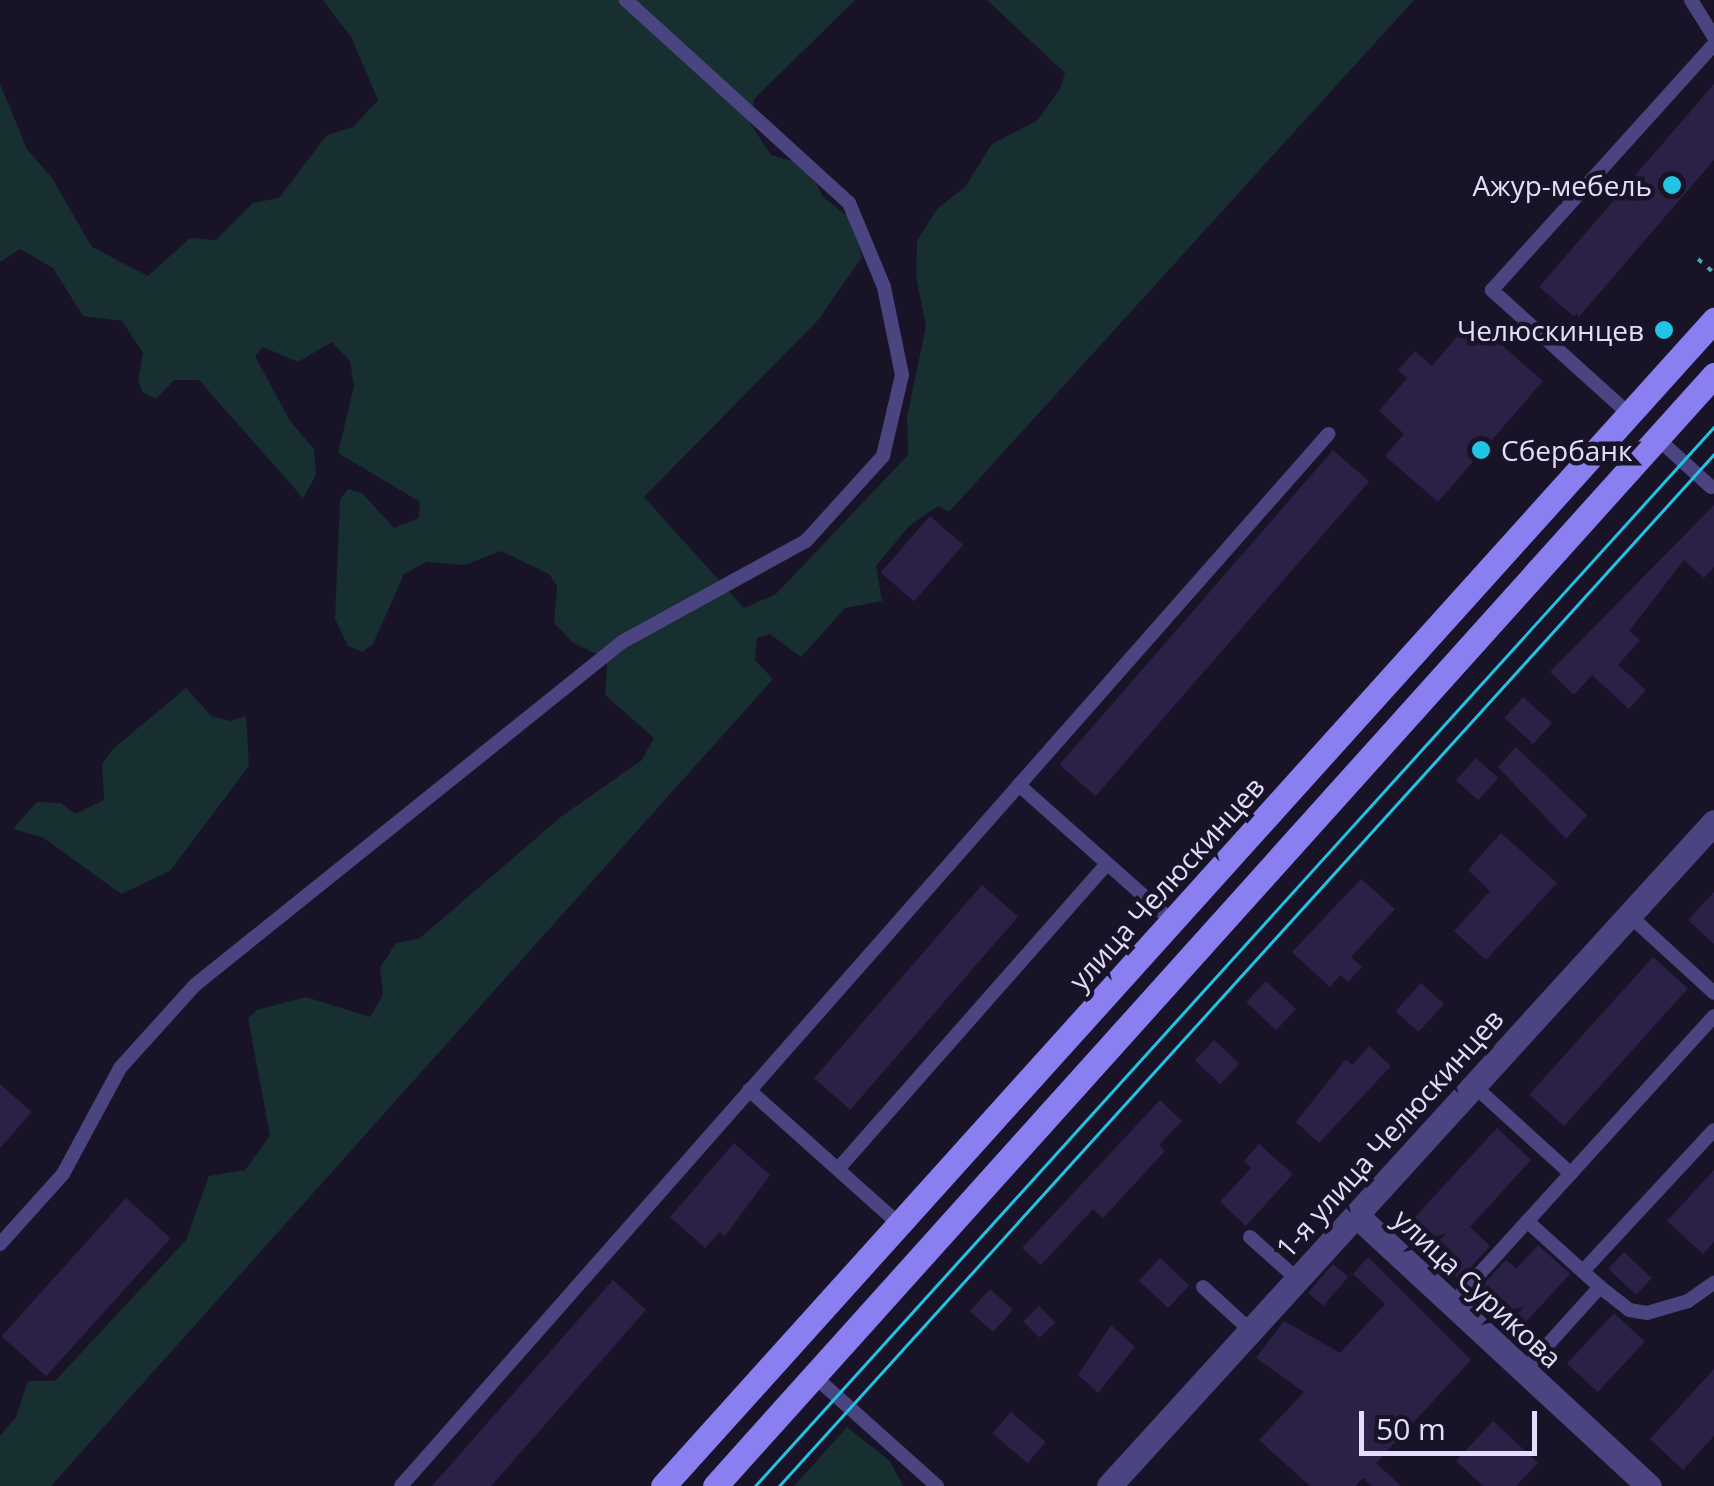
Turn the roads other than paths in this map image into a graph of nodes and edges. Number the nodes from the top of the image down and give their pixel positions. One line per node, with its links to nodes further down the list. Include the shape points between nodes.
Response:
1 (626, 0): 27 (lane, via 849,203 884,287 902,375 883,456 806,541 622,642 195,985 120,1068 63,1174)
2 (1692, 0): 3 (lane)
3 (1714, 40): 6 (lane, via 1492,290)
4 (1714, 320): 6 (main road, улица Челюскинцев)
5 (1714, 375): 8 (main road)
6 (1630, 414): 8 (main road); 14 (main road, улица Челюскинцев)
7 (1328, 434): 10 (lane)
8 (1657, 438): 9 (lane); 15 (main road)
9 (1710, 487)
10 (1018, 785): 12 (lane); 19 (lane)
11 (1714, 822): 13 (street, 1-я улица Челюскинцев)
12 (1107, 864): 14 (lane); 21 (lane)
13 (1629, 915): 16 (lane); 18 (street, 1-я улица Челюскинцев)
14 (1172, 921): 15 (main road); 25 (main road, улица Челюскинцев)
15 (1201, 946): 28 (main road)
16 (1714, 993)
17 (1714, 1016): 22 (lane)
18 (1473, 1085): 22 (lane); 23 (street, 1-я улица Челюскинцев)
19 (750, 1090): 21 (lane); 39 (lane)
20 (1714, 1130): 29 (lane)
21 (838, 1170): 25 (lane)
22 (1570, 1174): 24 (lane)
23 (1356, 1215): 30 (street, 1-я улица Челюскинцев); 34 (street, улица Сурикова)
24 (1527, 1221): 29 (lane); 34 (lane)
25 (898, 1224): 28 (main road); 36 (main road, улица Челюскинцев)
26 (1250, 1237): 30 (lane)
27 (0, 1244)
28 (928, 1250): 38 (main road)
29 (1583, 1272): 33 (lane)
30 (1297, 1279): 35 (street, 1-я улица Челюскинцев)
31 (1714, 1283): 33 (lane, via 1647,1313 1629,1310)
32 (1203, 1287): 35 (lane)
33 (1600, 1287): 37 (lane)
34 (1452, 1304): 37 (street, улица Сурикова)
35 (1250, 1330): 43 (street, 1-я улица Челюскинцев)
36 (785, 1350): 38 (main road); 40 (main road, улица Челюскинцев)
37 (1524, 1371): 44 (street, улица Сурикова)
38 (814, 1376): 41 (main road); 42 (lane)
39 (400, 1486)
40 (663, 1486)
41 (715, 1486)
42 (938, 1486)
43 (1109, 1486)
44 (1648, 1486)

